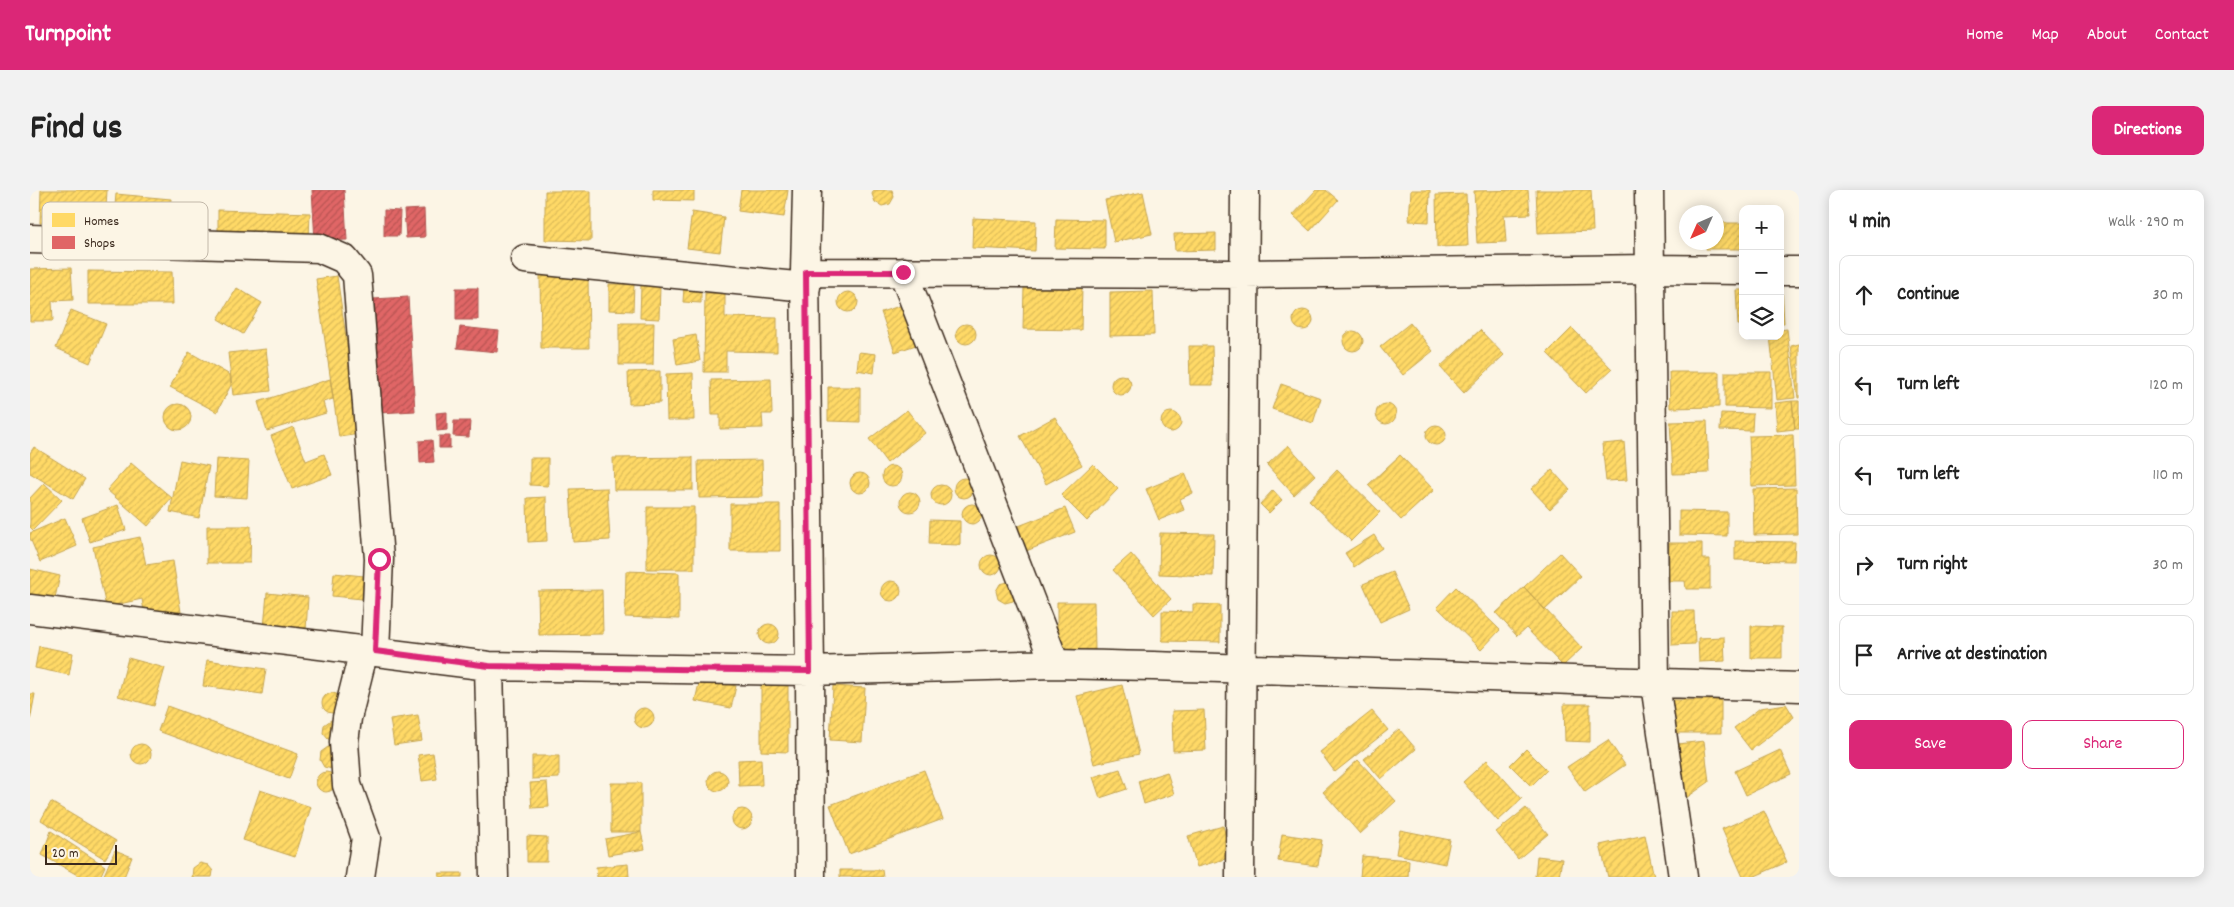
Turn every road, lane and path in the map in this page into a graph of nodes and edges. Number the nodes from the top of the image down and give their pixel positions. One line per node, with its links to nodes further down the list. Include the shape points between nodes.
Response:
1 (807, 190): 12 (street)
2 (1245, 190): 11 (street)
3 (1649, 190): 6 (street)
4 (208, 245): 14 (street, via 319,248 344,259 356,275 379,559)
5 (524, 259): 12 (street)
6 (1650, 269): 7 (street); 11 (street); 19 (street)
7 (1739, 270)
8 (1784, 271): 9 (street)
9 (1799, 271)
10 (903, 272): 11 (street); 12 (street); 15 (street)
11 (1245, 274): 17 (street)
12 (806, 280): 18 (street)
13 (30, 608): 14 (street)
14 (369, 651): 16 (street); 21 (street, via 347,718 344,742 347,785 366,838)
15 (1055, 664): 17 (street); 18 (street)
16 (489, 666): 18 (street); 22 (street)
17 (1240, 667): 19 (street); 24 (street)
18 (810, 671): 23 (street)
19 (1656, 684): 20 (street); 25 (street)
20 (1799, 687)
21 (360, 877)
22 (494, 877)
23 (811, 877)
24 (1240, 877)
25 (1683, 877)

